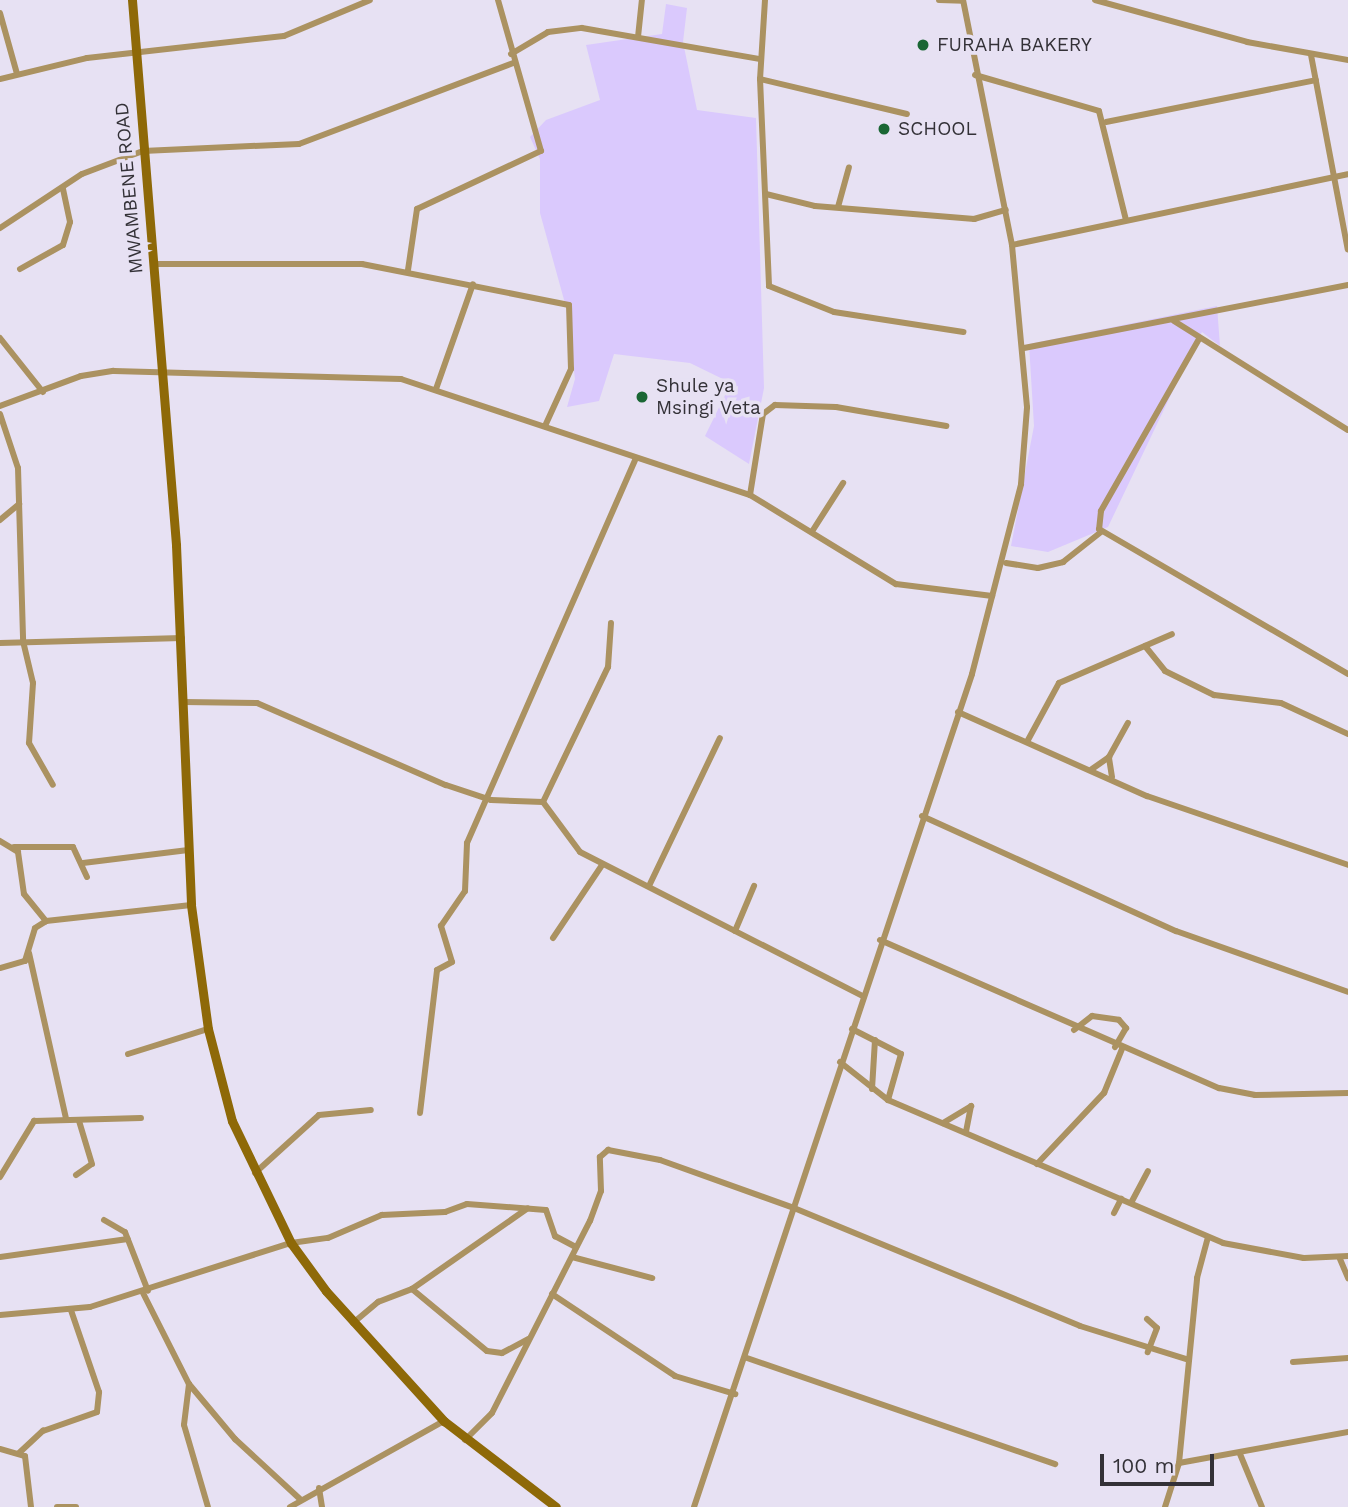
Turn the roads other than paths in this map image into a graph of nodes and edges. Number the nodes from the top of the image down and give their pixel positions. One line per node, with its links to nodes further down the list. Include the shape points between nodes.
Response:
1 (132, 0): 11 (street, MWAMBENE ROAD)
2 (370, 0): 11 (street, via 284,36)
3 (498, 0): 12 (street)
4 (642, 0): 10 (street)
5 (765, 0): 14 (street)
6 (939, 0): 8 (street)
7 (1095, 0): 13 (street)
8 (963, 1): 18 (street)
9 (0, 13): 17 (street)
10 (638, 37): 12 (street, via 565,29 533,38); 14 (street)
11 (134, 52): 17 (street); 24 (street, MWAMBENE ROAD)
12 (512, 54): 16 (street)
13 (1311, 55): 15 (street); 21 (street)
14 (760, 59): 20 (street)
15 (1348, 60)
16 (513, 63): 24 (street, via 299,144); 38 (street, via 541,151 417,209)
17 (17, 74): 19 (street)
18 (975, 75): 23 (street, via 1093,107); 31 (street)
19 (0, 79)
20 (760, 79): 22 (street); 29 (street)
21 (1316, 80): 23 (street); 27 (street)
22 (907, 114)
23 (1106, 122): 32 (street)
24 (143, 151): 28 (street, via 98,166); 36 (street, MWAMBENE ROAD)
25 (849, 167): 30 (street)
26 (1348, 174): 27 (street)
27 (1334, 178): 32 (street); 35 (street)
28 (63, 189): 33 (street); 37 (street, via 71,222 63,245)
29 (766, 194): 30 (street); 42 (street, via 773,290 834,312)
30 (838, 207): 31 (street, via 982,219)
31 (1006, 211): 34 (street)
32 (1126, 220): 34 (street)
33 (0, 228)
34 (1012, 245): 45 (street)
35 (1348, 250)
36 (155, 264): 38 (street); 46 (street, MWAMBENE ROAD)
37 (20, 269)
38 (408, 270): 39 (street)
39 (472, 284): 47 (street); 51 (street, via 569,305 571,369)
40 (1348, 285): 41 (street)
41 (1174, 321): 44 (street); 45 (street)
42 (963, 332)
43 (0, 338): 48 (street)
44 (1199, 339): 53 (street); 60 (street, via 1101,511)
45 (1024, 348): 61 (street, via 1026,453)
46 (162, 373): 47 (street, via 365,373); 48 (street, via 98,373); 65 (street, MWAMBENE ROAD)
47 (436, 389): 51 (street)
48 (43, 392): 49 (street)
49 (0, 406)
50 (0, 414): 57 (street, via 16,461)
51 (545, 426): 54 (street)
52 (946, 426): 56 (street, via 836,407 775,405 763,414)
53 (1348, 430)
54 (635, 460): 56 (street); 80 (street, via 571,597)
55 (843, 483): 59 (street)
56 (750, 495): 59 (street)
57 (19, 504): 58 (street); 66 (street)
58 (0, 520)
59 (813, 530): 62 (street, via 896,584)
60 (1101, 532): 61 (street, via 1055,565); 69 (street, via 1144,551)
61 (1006, 563): 62 (street)
62 (992, 596): 71 (street)
63 (611, 624): 81 (street, via 608,667)
64 (1171, 634): 68 (street)
65 (182, 638): 66 (street); 70 (street, MWAMBENE ROAD)
66 (23, 641): 67 (street); 79 (street, via 33,683 29,743)
67 (0, 643)
68 (1145, 646): 73 (street, via 1165,671 1214,695 1281,703); 75 (street, via 1059,683)
69 (1348, 674)
70 (184, 702): 80 (street, via 257,703); 85 (street, MWAMBENE ROAD)
71 (958, 712): 75 (street); 82 (street)
72 (1128, 723): 76 (street)
73 (1348, 734)
74 (720, 737): 90 (street)
75 (1028, 740): 77 (street)
76 (1109, 757): 77 (street); 78 (street)
77 (1092, 769): 78 (street)
78 (1113, 779): 88 (street)
79 (53, 785)
80 (491, 800): 81 (street); 112 (street, via 463,856 465,891 441,926 452,962 437,970)
81 (543, 802): 87 (street, via 580,852)
82 (922, 816): 96 (street); 99 (street, via 1176,931)
83 (0, 841): 84 (street)
84 (14, 847): 86 (street, via 73,847); 93 (street, via 24,894)
85 (188, 850): 86 (street); 92 (street, MWAMBENE ROAD)
86 (83, 863): 89 (street)
87 (602, 865): 90 (street); 95 (street)
88 (1348, 865)
89 (87, 877)
90 (649, 886): 94 (street)
91 (754, 886): 94 (street)
92 (191, 905): 93 (street); 101 (street, MWAMBENE ROAD)
93 (46, 921): 97 (street, via 35,928)
94 (735, 931): 100 (street)
95 (554, 938)
96 (880, 940): 100 (street); 103 (street)
97 (29, 953): 98 (street, via 19,965); 113 (street)
98 (0, 968)
99 (1348, 992)
100 (863, 996): 102 (street)
101 (208, 1029): 106 (street); 121 (street, MWAMBENE ROAD)
102 (852, 1030): 104 (street); 107 (street)
103 (1074, 1030): 105 (street); 105 (street, via 1092,1016 1119,1020 1126,1028)
104 (875, 1040): 108 (street); 110 (street, via 902,1058)
105 (1119, 1048): 109 (street, via 1241,1094); 118 (street, via 1104,1093)
106 (128, 1054)
107 (840, 1062): 108 (street); 127 (street)
108 (872, 1088): 110 (street)
109 (1348, 1093)
110 (888, 1100): 116 (street)
111 (371, 1110): 121 (street, via 319,1115)
112 (420, 1112)
113 (66, 1118): 115 (street); 119 (street, via 34,1121)
114 (141, 1118): 115 (street)
115 (79, 1121): 122 (street, via 92,1164)
116 (943, 1123): 117 (street); 117 (street, via 971,1106)
117 (966, 1132): 118 (street)
118 (1037, 1164): 124 (street)
119 (3, 1167): 123 (street)
120 (1148, 1171): 125 (street)
121 (255, 1174): 132 (street, MWAMBENE ROAD)
122 (76, 1175)
123 (0, 1177)
124 (1121, 1199): 125 (street); 128 (street)
125 (1131, 1203): 130 (street)
126 (529, 1207): 132 (street, via 473,1203 445,1212 393,1213 328,1238); 133 (street, via 550,1213 555,1236); 140 (street)
127 (794, 1208): 133 (street, via 660,1160 608,1150 600,1157 599,1200); 148 (street); 149 (street)
128 (1114, 1213)
129 (104, 1220): 131 (street)
130 (1208, 1237): 137 (street, via 1258,1252); 151 (street)
131 (128, 1239): 135 (street); 141 (street)
132 (291, 1243): 141 (street); 146 (street, MWAMBENE ROAD)
133 (576, 1247): 136 (street)
134 (1348, 1256): 137 (street)
135 (0, 1257)
136 (572, 1257): 138 (street); 142 (street)
137 (1340, 1259): 139 (street)
138 (652, 1278)
139 (1348, 1278)
140 (412, 1289): 146 (street, via 378,1301); 147 (street, via 488,1351 502,1353)
141 (145, 1292): 143 (street); 153 (street)
142 (552, 1294): 147 (street); 154 (street, via 676,1376)
143 (71, 1310): 144 (street); 159 (street, via 99,1392 97,1412 43,1431)
144 (0, 1315)
145 (1147, 1319): 148 (street, via 1157,1328)
146 (353, 1323): 155 (street, MWAMBENE ROAD)
147 (530, 1338): 157 (street, via 492,1413)
148 (1148, 1352): 151 (street)
149 (747, 1358): 154 (street); 162 (street)
150 (1348, 1358): 152 (street)
151 (1189, 1360): 161 (street)
152 (1293, 1362)
153 (189, 1384): 164 (street, via 235,1439); 169 (street, via 184,1424)
154 (735, 1394): 173 (street)
155 (444, 1420): 157 (street, MWAMBENE ROAD); 163 (street)
156 (1348, 1432): 160 (street)
157 (465, 1440): 172 (street, MWAMBENE ROAD)
158 (0, 1449): 159 (street)
159 (19, 1453): 166 (street, via 26,1460)
160 (1240, 1454): 161 (street); 175 (street)
161 (1179, 1463): 165 (street)
162 (1055, 1464)
163 (319, 1488): 164 (street); 171 (street)
164 (300, 1499): 170 (street)
165 (1170, 1504): 174 (street)
166 (31, 1507)
167 (57, 1507): 168 (street)
168 (76, 1507)
169 (208, 1507)
170 (290, 1507)
171 (322, 1507)
172 (556, 1507)
173 (694, 1507)
174 (1165, 1507)
175 (1262, 1507)

